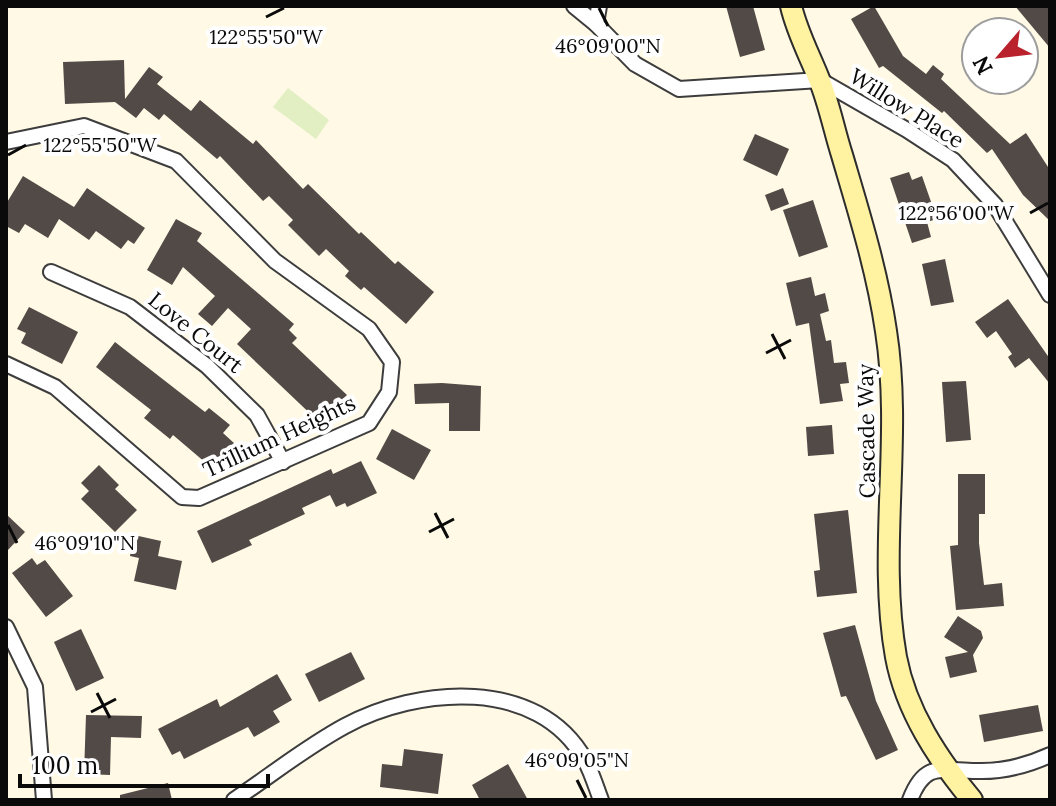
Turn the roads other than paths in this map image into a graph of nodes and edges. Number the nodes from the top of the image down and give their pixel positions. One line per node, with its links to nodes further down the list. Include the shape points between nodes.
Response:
1 (574, 6): 4 (street)
2 (599, 6): 4 (street)
3 (791, 6): 5 (street, Cascade Way)
4 (596, 24): 5 (street, via 635,64 679,89)
5 (820, 80): 8 (street, Willow Place, via 953,160 995,205); 13 (street, Cascade Way, via 870,246 887,332 894,409 891,599 897,659 910,700)
6 (6, 142): 10 (street, Trillium Heights, via 84,126 176,161 275,261 369,329 392,362 389,392 369,423)
7 (51, 272): 10 (street, Love Court, via 130,307 207,366 257,415)
8 (1050, 295)
9 (6, 364): 10 (street, Trillium Heights, via 55,387 182,497 199,498)
10 (283, 462)
11 (6, 627): 14 (street, via 35,687)
12 (1050, 755): 13 (street, via 1030,764 978,772)
13 (944, 767): 17 (street, via 929,772); 18 (street, Cascade Way)
14 (44, 800)
15 (234, 800): 16 (street, via 345,726 394,704 455,694 503,701 552,723 584,759)
16 (601, 800)
17 (910, 800)
18 (972, 800)

